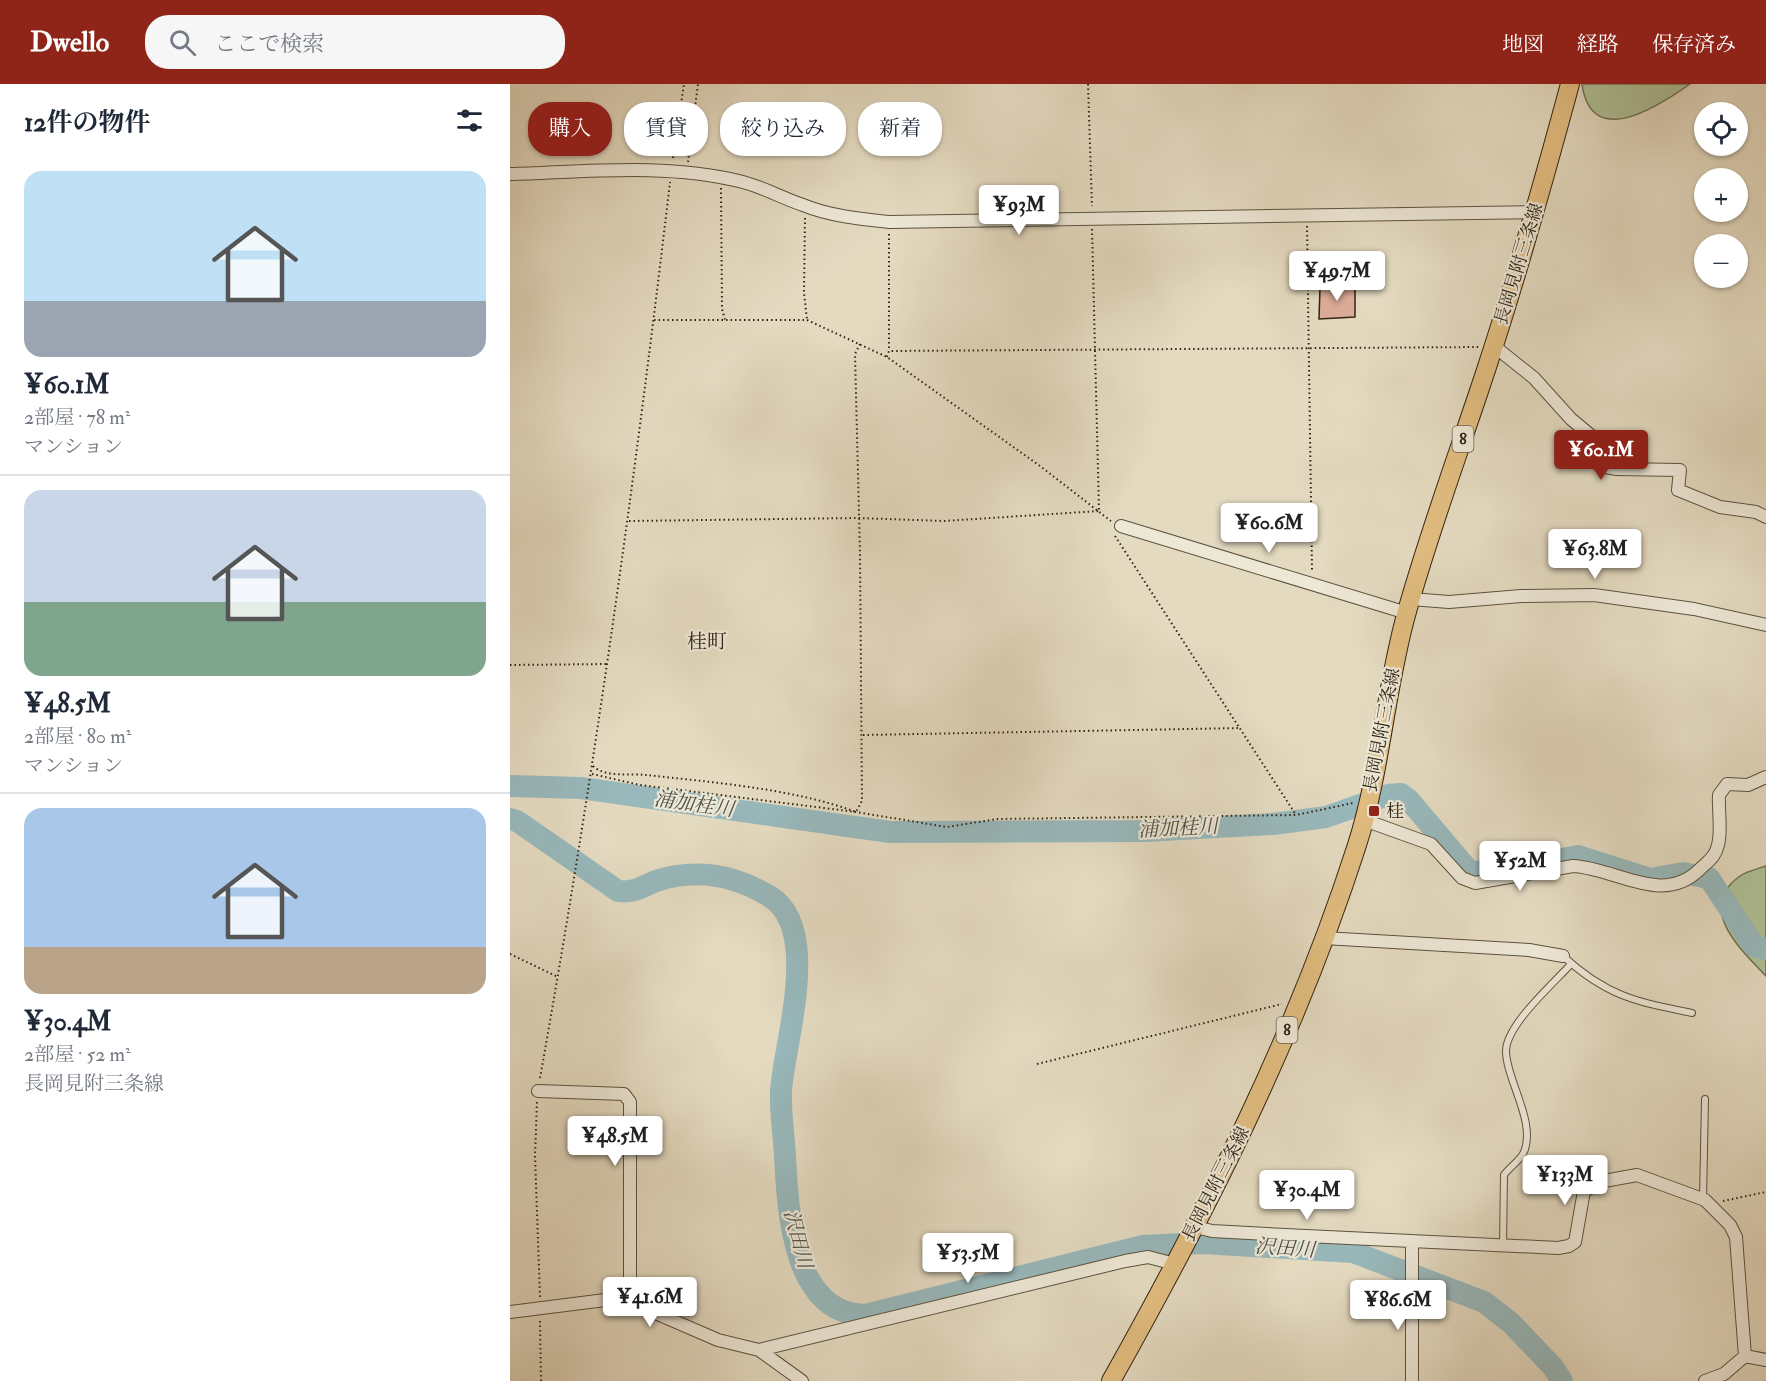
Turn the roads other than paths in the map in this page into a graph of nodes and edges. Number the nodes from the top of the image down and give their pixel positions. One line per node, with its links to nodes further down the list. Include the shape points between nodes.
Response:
1 (1570, 84): 3 (main road, 長岡見附三条線 / 8)
2 (510, 174): 3 (street, via 671,172 721,178 740,181 805,206 856,219 889,222)
3 (1535, 212): 4 (main road, 長岡見附三条線 / 8)
4 (1494, 346): 5 (street, via 1534,378 1595,439 1602,457 1600,466 1680,470 1678,490 1720,507); 7 (main road, 長岡見附三条線 / 8)
5 (1766, 517)
6 (1121, 526): 7 (street)
7 (1409, 606): 8 (street, via 1521,596 1594,595 1694,609); 10 (main road, 長岡見附三条線 / 8)
8 (1766, 625)
9 (1766, 777): 10 (street, via 1748,785 1727,784 1719,795 1719,842 1715,857 1690,879 1652,887 1573,866 1475,883 1462,878 1431,844)
10 (1364, 820): 11 (main road, 長岡見附三条線 / 8)
11 (1324, 938): 12 (street, via 1529,950); 18 (main road, 長岡見附三条線 / 8, via 1247,1122)
12 (1567, 960): 13 (lane, via 1583,975 1631,1001); 19 (lane, via 1515,1026 1508,1042 1506,1052 1526,1138 1522,1155 1504,1175)
13 (1692, 1013)
14 (538, 1091): 20 (street, via 624,1094 630,1102)
15 (1705, 1099): 16 (lane)
16 (1704, 1199): 19 (street, via 1637,1175 1604,1181 1584,1191 1575,1242 1569,1246); 23 (street, via 1730,1225 1736,1237)
17 (1412, 1242): 18 (street, via 1212,1231); 19 (street); 28 (street)
18 (1187, 1243): 22 (street, via 1148,1257); 27 (main road, 長岡見附三条線 / 8)
19 (1503, 1246)
20 (630, 1302): 21 (street, via 613,1299); 22 (street, via 718,1340)
21 (510, 1312)
22 (759, 1350): 26 (street)
23 (1745, 1356): 24 (street); 25 (street)
24 (1766, 1360)
25 (1718, 1379): 29 (street)
26 (802, 1381)
27 (1111, 1381)
28 (1412, 1381)
29 (1705, 1381)

